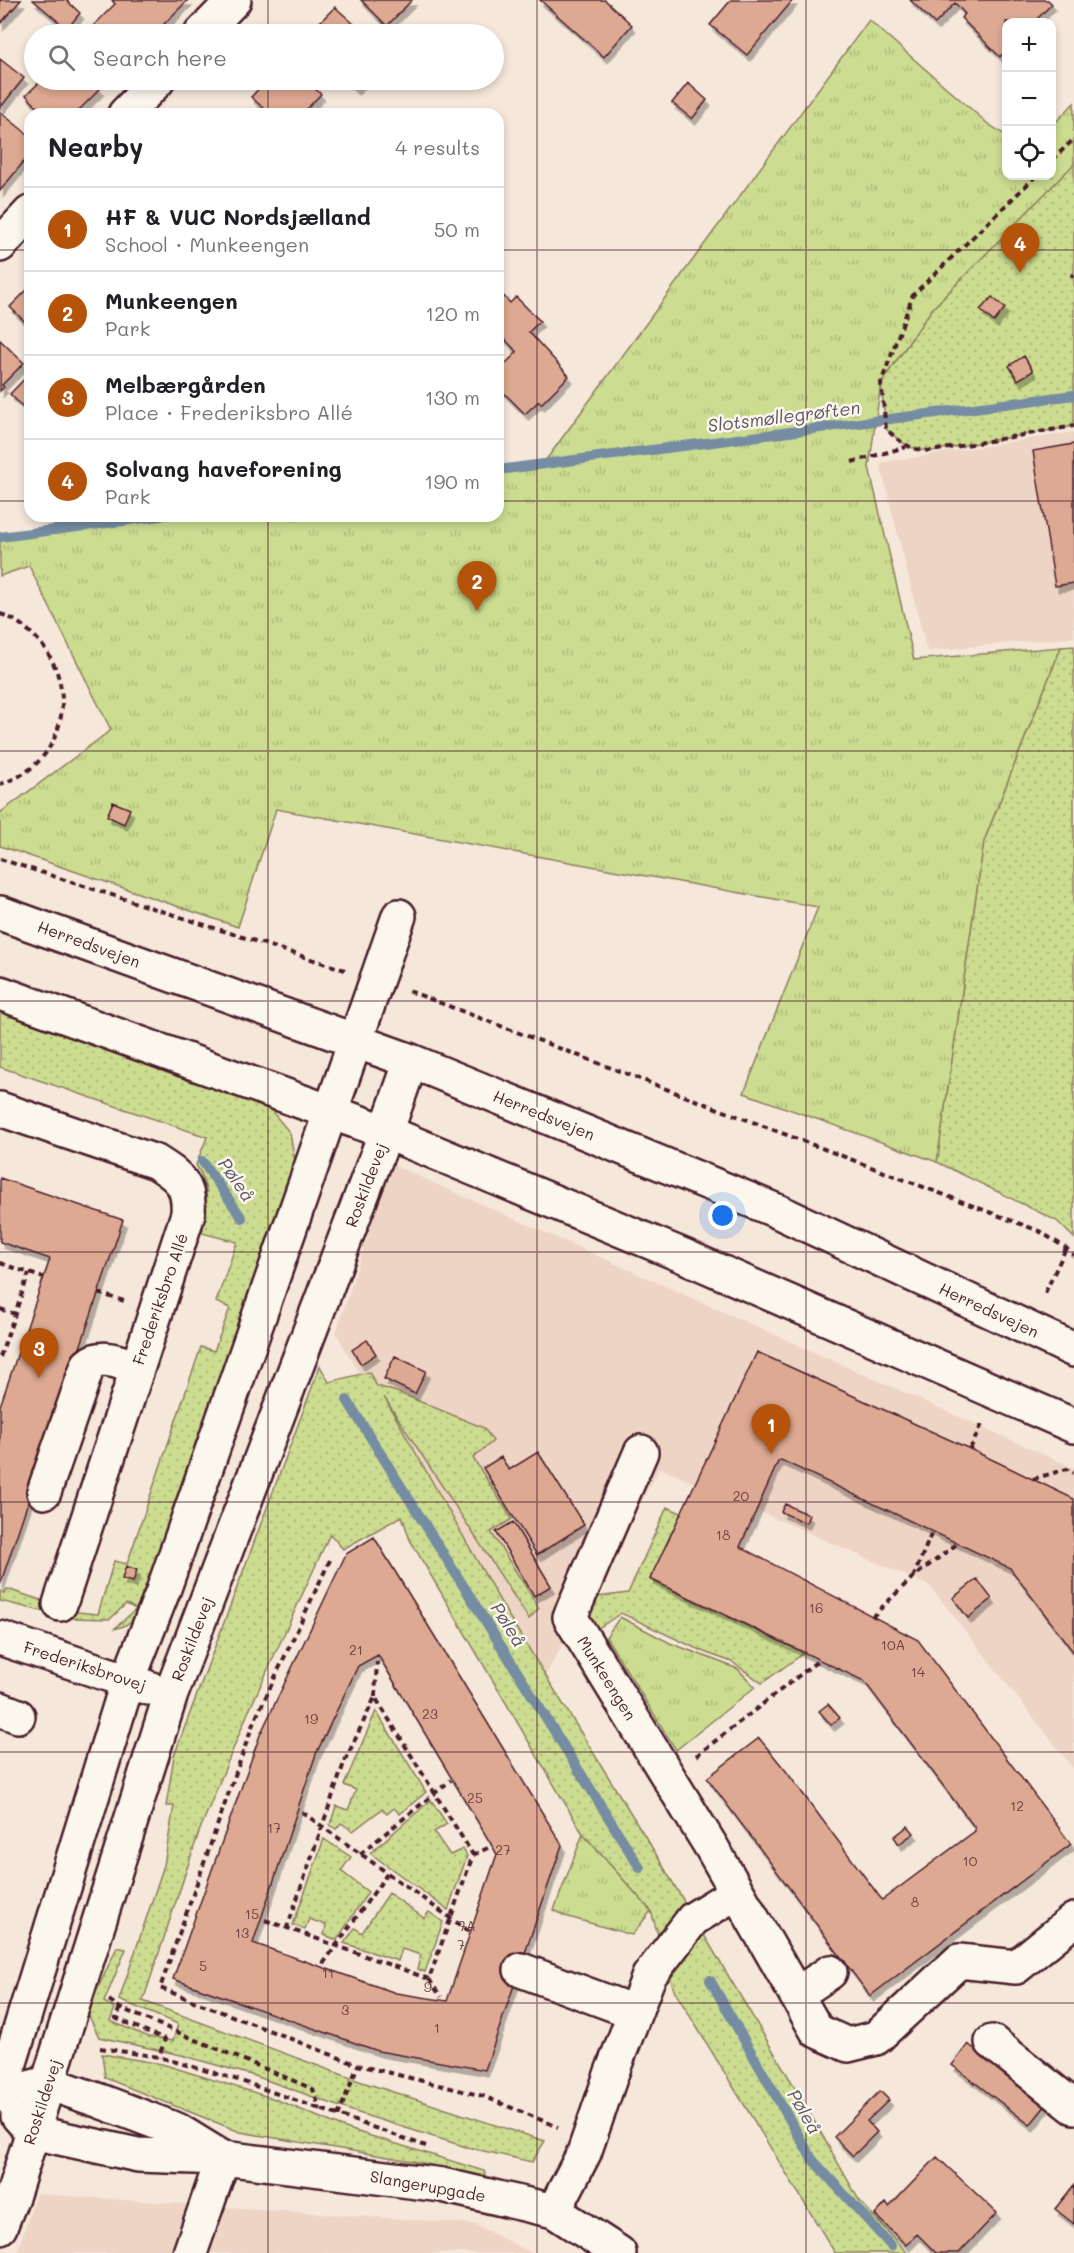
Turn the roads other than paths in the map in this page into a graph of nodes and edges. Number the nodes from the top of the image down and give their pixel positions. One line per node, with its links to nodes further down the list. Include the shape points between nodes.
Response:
1 (234, 0): 2 (street)
2 (211, 24)
3 (148, 90): 4 (street)
4 (131, 108)
5 (24, 219): 6 (street)
6 (0, 245)
7 (0, 913): 10 (street, Herredsvejen)
8 (399, 916): 10 (street)
9 (0, 993): 13 (street)
10 (357, 1041): 11 (street, Herredsvejen); 13 (street)
11 (411, 1061): 14 (street, Roskildevej); 15 (street, Herredsvejen, via 777,1210)
12 (0, 1109): 16 (street, Frederiksbro Allé, via 156,1162 186,1190 188,1214)
13 (330, 1111): 14 (street); 22 (street, via 163,1591)
14 (386, 1132): 17 (street); 23 (street, Roskildevej)
15 (1074, 1350)
16 (136, 1367): 19 (street, via 105,1359 94,1359 88,1365); 20 (street, Frederiksbro Allé)
17 (1074, 1425)
18 (641, 1452): 24 (street, Munkeengen, via 570,1617)
19 (44, 1492)
20 (60, 1604)
21 (0, 1638): 22 (street, Frederiksbrovej)
22 (128, 1680): 23 (street, Frederiksbrovej); 32 (street)
23 (171, 1694): 31 (street, Roskildevej)
24 (737, 1892): 28 (street, Munkeengen); 29 (street, via 693,1919 655,1966)
25 (1074, 1920): 28 (street, Munkeengen, via 1016,1967 959,1961 876,2038 848,2045 817,2031)
26 (521, 1970): 29 (street)
27 (830, 1972): 28 (street)
28 (796, 1995)
29 (634, 2012): 36 (street, via 584,2153)
30 (992, 2042): 33 (street)
31 (48, 2083): 32 (street); 34 (street, Roskildevej); 35 (street, Slangerupgade, via 177,2130)
32 (0, 2095): 34 (street)
33 (1074, 2107)
34 (32, 2132): 35 (street, Slangerupgade, via 138,2155); 37 (street, Roskildevej)
35 (224, 2158): 36 (street, Slangerupgade, via 442,2185); 38 (street)
36 (554, 2211): 39 (street, Slangerupgade)
37 (0, 2227)
38 (200, 2249)
39 (619, 2253)

